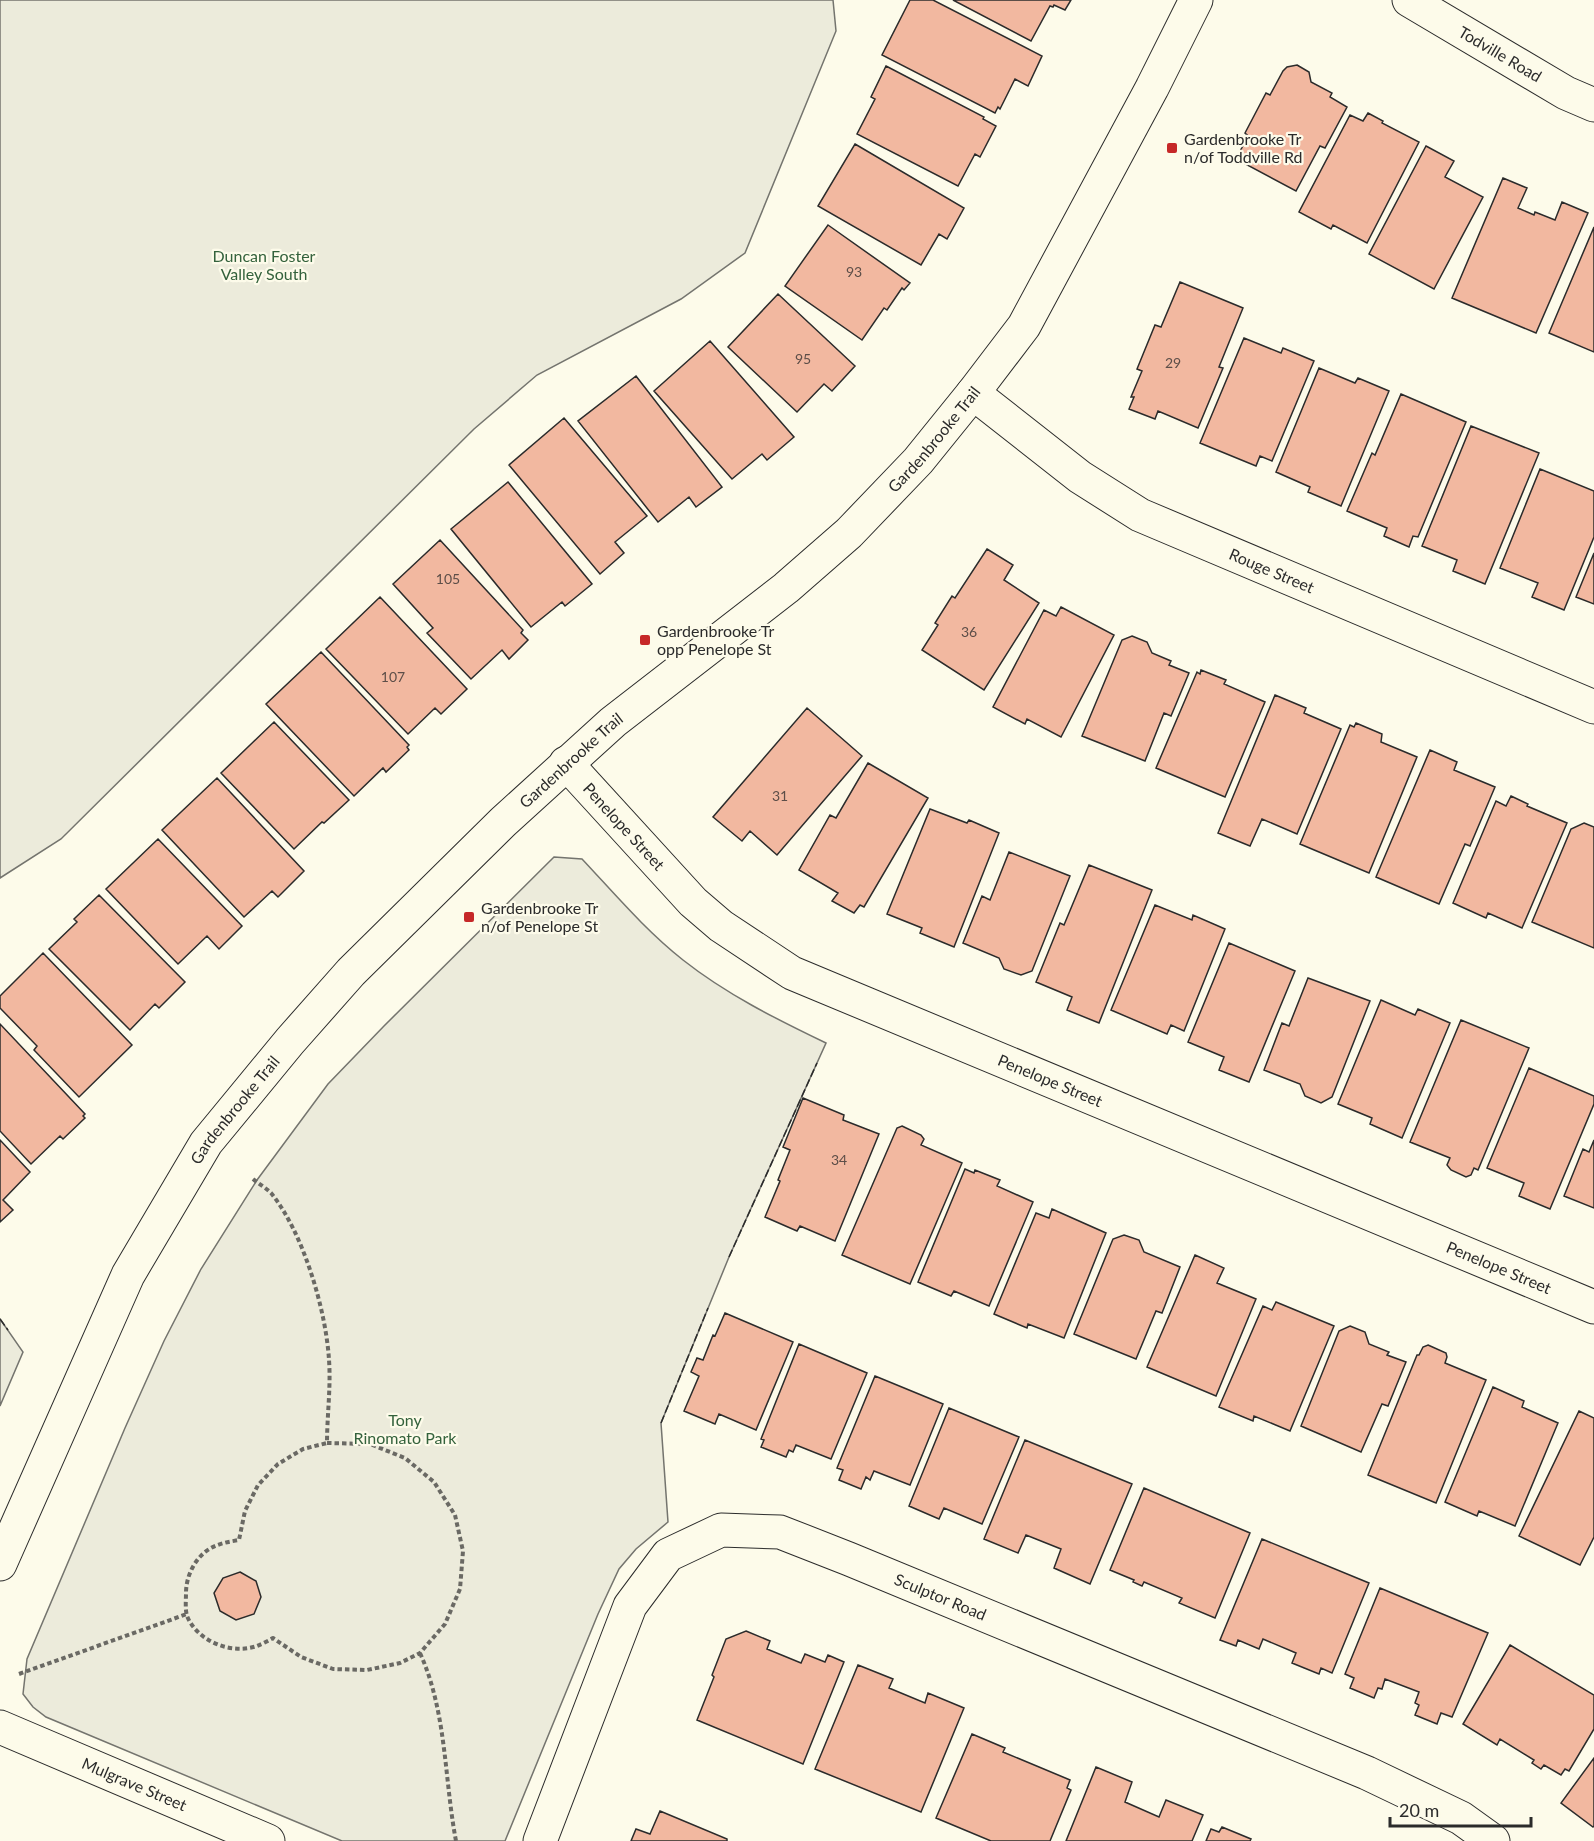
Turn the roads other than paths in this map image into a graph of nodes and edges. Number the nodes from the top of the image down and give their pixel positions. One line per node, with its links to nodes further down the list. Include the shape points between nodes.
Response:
1 (1196, 0): 4 (street, Gardenbrooke Trail, via 1024,326)
2 (1409, 0): 3 (street, Todville Road, via 1566,93)
3 (1594, 105)
4 (973, 393): 5 (street, Rouge Street, via 1080,477 1140,515); 6 (street, Gardenbrooke Trail, via 918,461 849,533)
5 (1594, 707)
6 (566, 763): 7 (street, Penelope Street, via 693,902 792,973); 8 (street, Gardenbrooke Trail, via 351,972 206,1143 128,1275)
7 (1594, 1307)
8 (0, 1564)
9 (0, 1727): 10 (street, Mulgrave Street)
10 (268, 1841)
11 (540, 1841): 12 (street, Sculptor Road, via 630,1606 668,1556 721,1530 780,1532 849,1559 1367,1773 1461,1818)
12 (1493, 1841)

